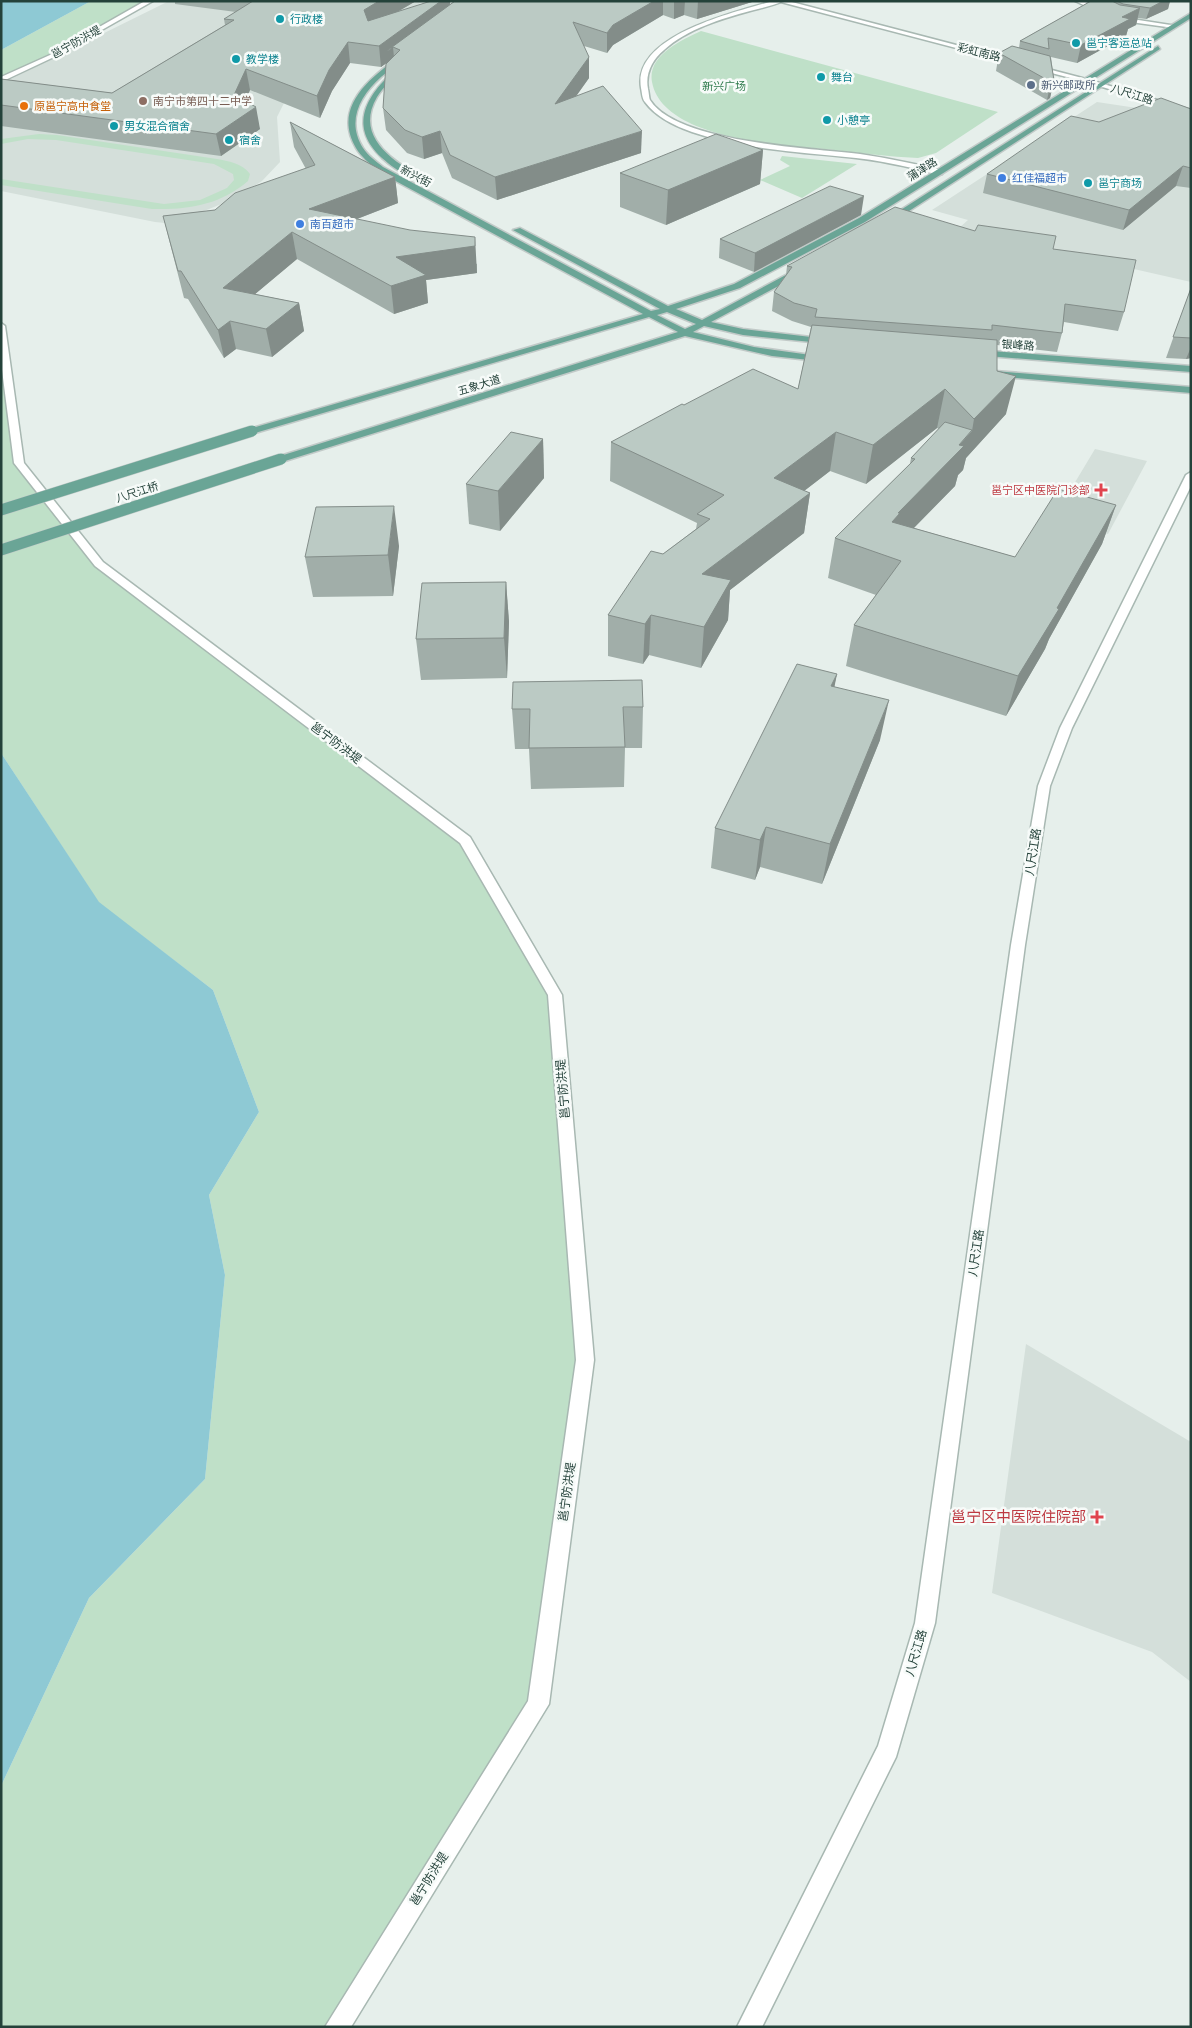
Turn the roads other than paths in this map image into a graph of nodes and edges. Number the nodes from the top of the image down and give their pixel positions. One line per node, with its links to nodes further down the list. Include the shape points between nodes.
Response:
1 (150, 1): 9 (street, 邕宁防洪堤, via 52,56)
2 (780, 1): 8 (street, 彩虹南路); 12 (street, via 698,27 658,50 648,62 641,86 648,103 658,114 682,126 731,141 886,160)
3 (798, 1): 8 (street, 彩虹南路)
4 (1078, 1): 6 (street, via 1118,19)
5 (1191, 15): 6 (main road, 蒲津路)
6 (1174, 26): 8 (main road, 蒲津路)
7 (1167, 42): 10 (main road, 蒲津路)
8 (1090, 79): 10 (street, 彩虹南路); 12 (main road, 蒲津路)
9 (1, 80)
10 (1102, 85): 11 (street, 八尺江路); 15 (main road, 蒲津路)
11 (1191, 112)
12 (939, 172): 17 (main road, 蒲津路, via 862,220 737,286)
13 (412, 175): 18 (main road, 新兴街, via 394,166 374,145 365,124 370,101 386,79 408,58 373,78 356,101 350,125 359,147 380,169)
14 (509, 226): 17 (main road)
15 (878, 227)
16 (810, 265): 19 (main road)
17 (667, 309): 18 (main road, 蒲津路); 19 (main road)
18 (650, 313): 21 (main road, 新兴街); 28 (main road, 五象大道)
19 (702, 323): 21 (main road); 22 (main road, via 743,332)
20 (1, 326): 33 (street, 邕宁防洪堤, via 19,463 99,564 465,840 555,995 586,1360 538,1704)
21 (684, 333): 24 (main road, via 735,347); 29 (main road, 五象大道)
22 (837, 343)
23 (965, 352): 25 (main road, 银峰路)
24 (835, 361)
25 (1191, 368)
26 (983, 373): 27 (main road)
27 (1191, 390)
28 (252, 431): 31 (main road, 八尺江桥, bridge)
29 (281, 458): 32 (main road, 八尺江桥, bridge)
30 (1191, 475): 34 (street, 八尺江路, via 1066,728 1044,786 1018,945 925,1623 888,1749)
31 (1, 510)
32 (1, 550)
33 (337, 2027)
34 (749, 2027)

